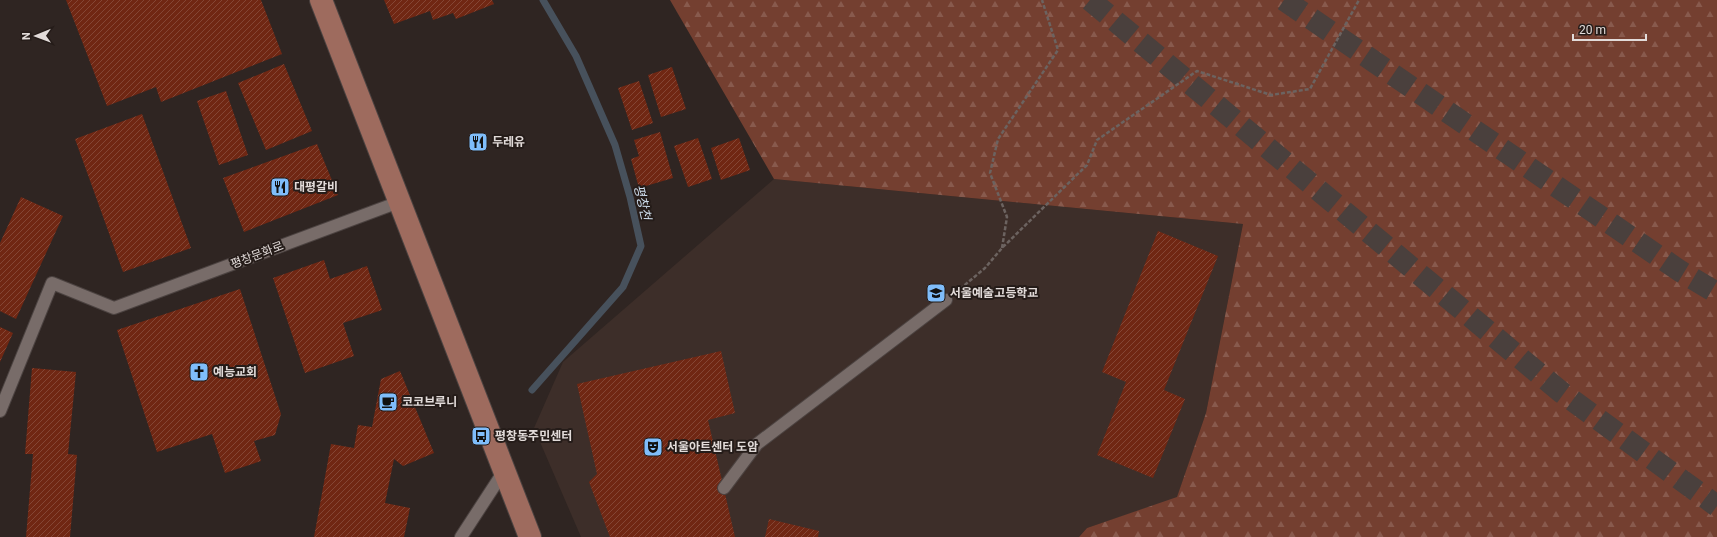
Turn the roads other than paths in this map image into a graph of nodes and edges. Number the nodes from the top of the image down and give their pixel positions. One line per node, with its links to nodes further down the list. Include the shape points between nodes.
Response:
1 (321, 0): 2 (main road)
2 (400, 202): 4 (lane, 평창문화로, via 114,308 52,283); 5 (main road)
3 (946, 300): 6 (lane, via 758,444)
4 (0, 411)
5 (504, 471): 7 (lane); 8 (main road)
6 (724, 488)
7 (462, 537)
8 (530, 537)

